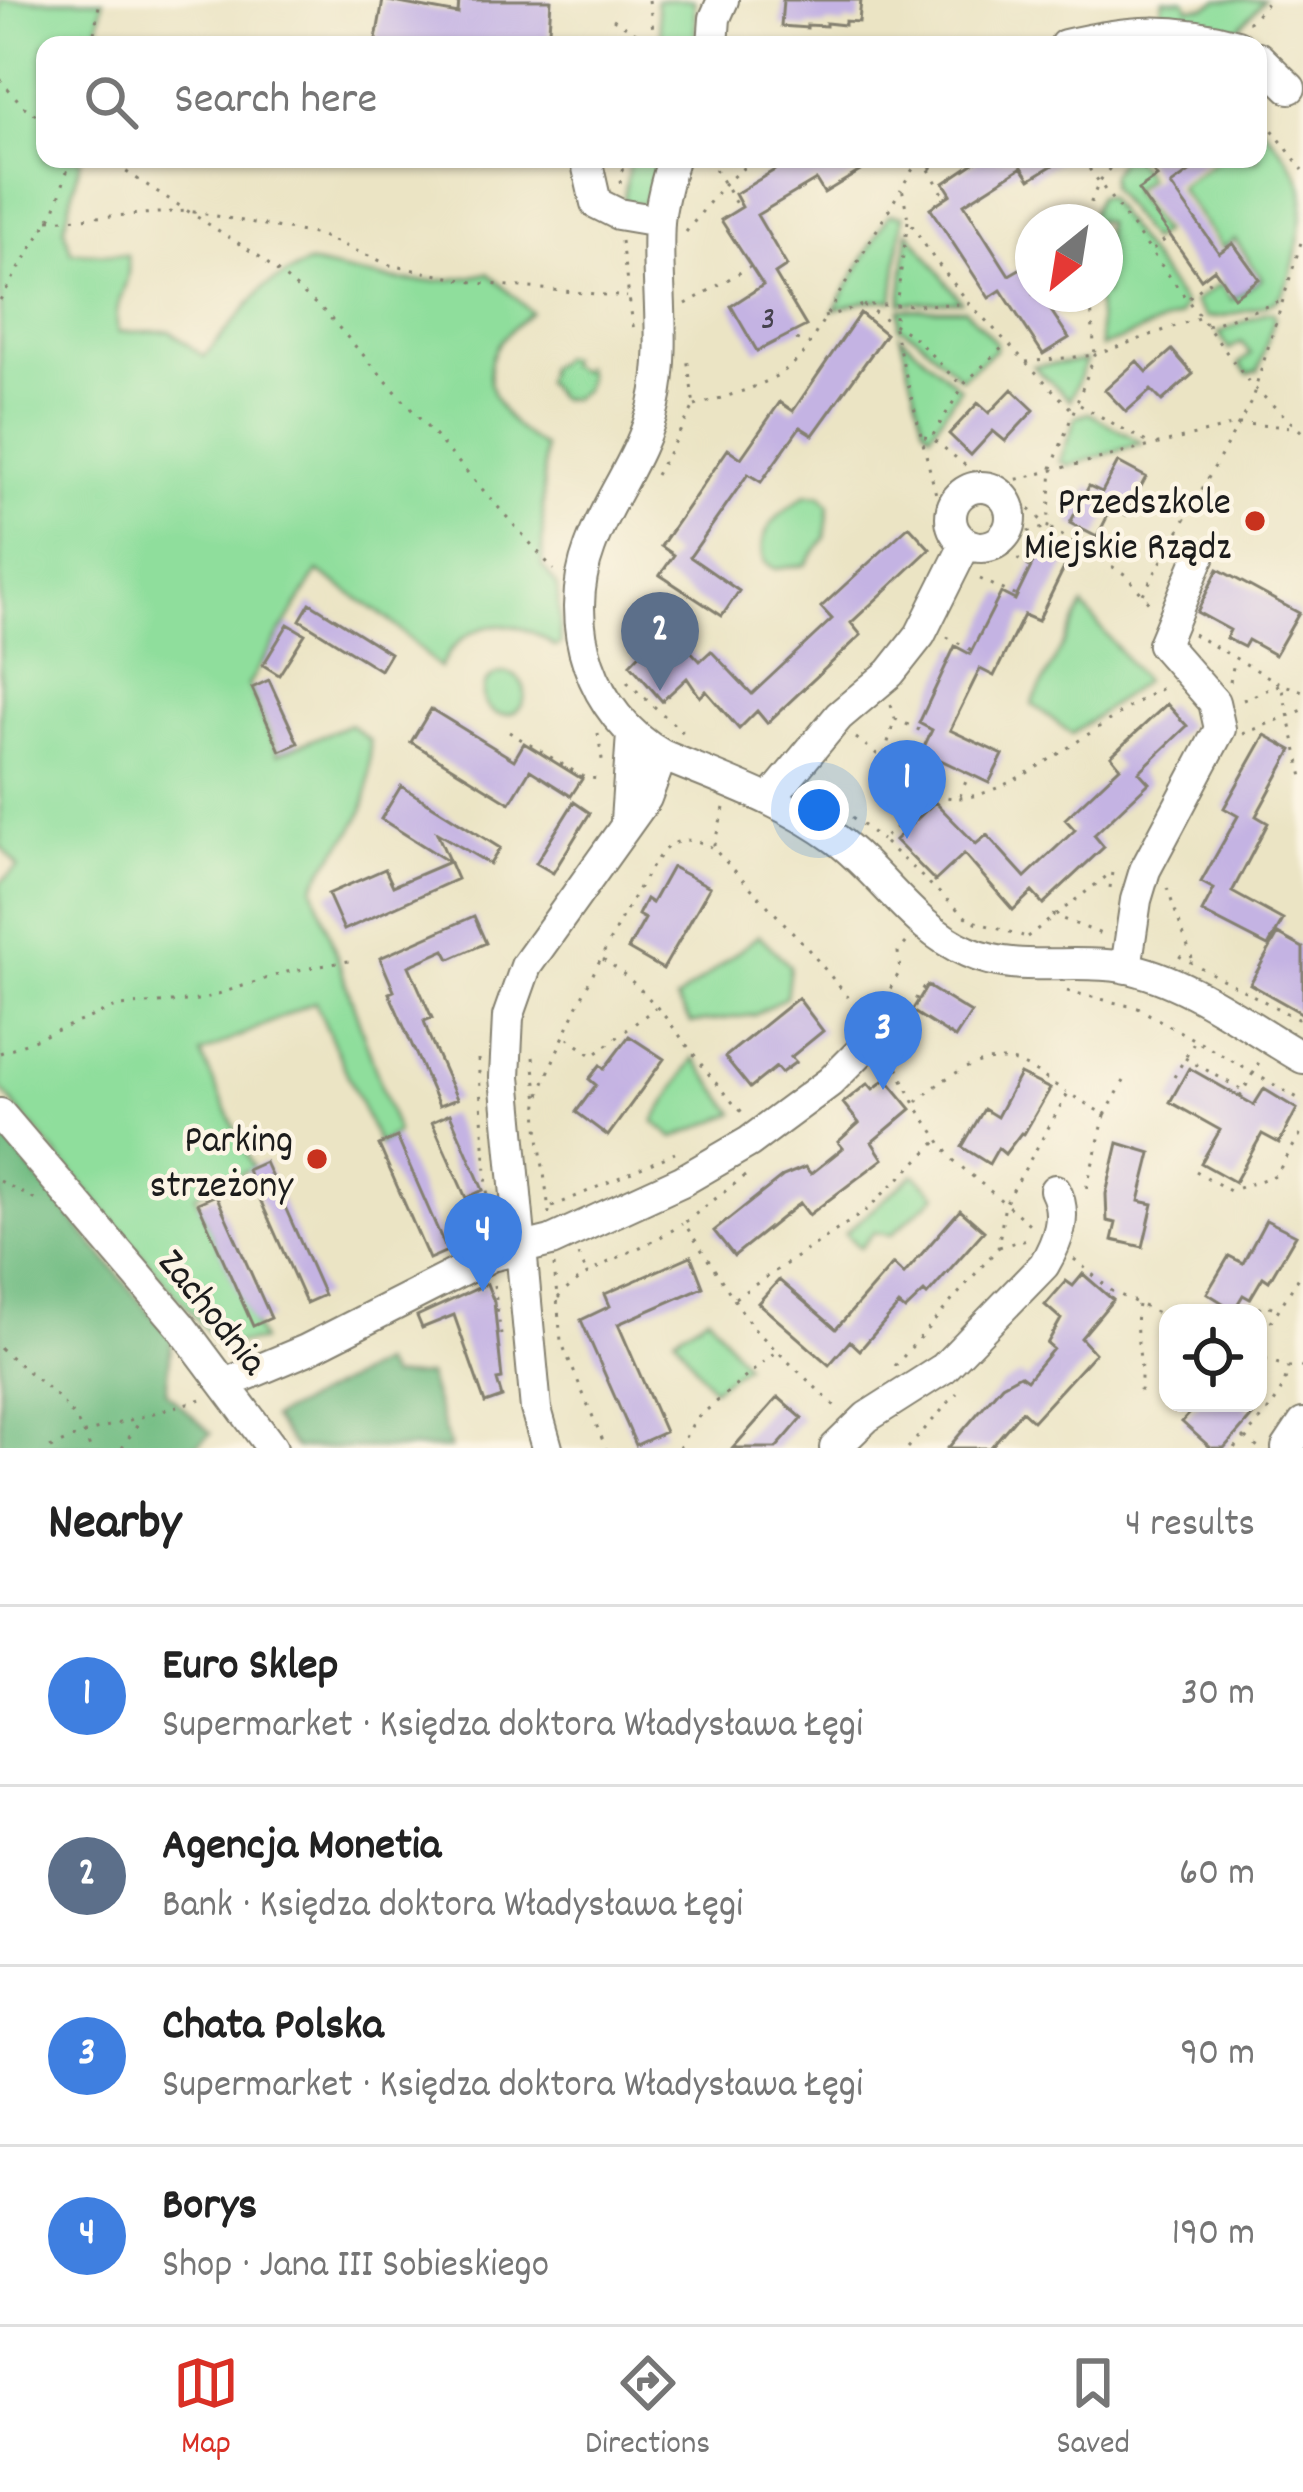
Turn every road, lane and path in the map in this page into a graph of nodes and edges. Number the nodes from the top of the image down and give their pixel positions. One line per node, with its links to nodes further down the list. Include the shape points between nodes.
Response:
1 (100, 0): 5 (path)
2 (650, 0): 7 (path)
3 (1270, 0): 10 (path)
4 (613, 20): 6 (path)
5 (94, 36)
6 (640, 36)
7 (652, 36)
8 (1102, 36): 9 (street)
9 (1184, 36)
10 (1239, 36)
11 (1267, 66): 13 (street)
12 (0, 80): 14 (path)
13 (1290, 88)
14 (36, 115)
15 (1267, 123): 28 (path)
16 (68, 168): 40 (path)
17 (120, 168): 37 (path)
18 (588, 168): 38 (street, via 596,203 619,214)
19 (622, 168): 29 (path)
20 (673, 168): 38 (street)
21 (714, 168): 32 (path)
22 (743, 168): 32 (path)
23 (915, 168): 33 (path)
24 (1089, 168): 31 (path)
25 (1110, 168): 31 (path)
26 (1143, 168): 30 (path)
27 (929, 170): 34 (path)
28 (1303, 170)
29 (620, 178)
30 (1152, 180)
31 (1099, 182): 35 (path); 43 (path)
32 (724, 184): 36 (path); 38 (path, via 684,233)
33 (902, 188): 39 (path); 55 (path)
34 (945, 197)
35 (1090, 204)
36 (739, 209)
37 (189, 211): 40 (path); 46 (path, via 319,235 390,265 478,284); 84 (path, via 325,311)
38 (672, 219): 102 (street, via 655,404 587,554 579,610 592,677)
39 (908, 219): 51 (path); 53 (path)
40 (49, 220): 48 (path)
41 (1170, 236): 43 (path)
42 (1303, 236): 49 (path)
43 (1151, 251): 47 (path)
44 (751, 266): 50 (path)
45 (1218, 274): 47 (path)
46 (629, 297)
47 (1187, 299): 56 (path)
48 (0, 300)
49 (1284, 301): 57 (path); 66 (path)
50 (686, 304)
51 (970, 304): 53 (path); 62 (path)
52 (863, 305): 53 (path); 55 (path); 58 (path)
53 (896, 305): 58 (path)
54 (1092, 312): 63 (path)
55 (824, 317): 61 (path)
56 (1201, 317): 57 (path); 63 (path)
57 (1207, 326): 66 (path)
58 (894, 328): 65 (path); 73 (path)
59 (796, 339): 61 (path)
60 (687, 340): 68 (path)
61 (809, 344): 68 (path, via 790,370 764,385)
62 (1006, 344): 64 (path); 65 (path)
63 (1096, 355): 64 (path); 67 (path)
64 (1024, 362): 69 (path)
65 (965, 383): 74 (path)
66 (1255, 389): 70 (path); 71 (path)
67 (1079, 404): 69 (path); 75 (path)
68 (694, 406): 78 (path)
69 (1075, 412): 76 (path)
70 (1238, 424): 71 (path); 75 (path); 86 (path)
71 (1295, 427): 72 (path)
72 (1303, 433)
73 (923, 437): 74 (path); 80 (path)
74 (932, 437): 77 (path, via 978,476)
75 (1152, 445): 76 (path)
76 (1052, 468): 77 (path); 79 (path)
77 (1003, 482): 79 (path)
78 (650, 486)
79 (1048, 527): 86 (path)
80 (957, 545): 108 (street, via 920,635)
81 (1004, 549): 83 (path)
82 (1200, 556): 88 (street)
83 (1030, 567)
84 (553, 568)
85 (971, 574): 87 (path)
86 (1144, 594): 88 (path)
87 (1017, 596)
88 (1167, 632): 91 (street); 93 (path)
89 (939, 633): 90 (path)
90 (972, 650)
91 (1186, 669): 113 (path, via 1044,763); 129 (street, via 1214,703 1220,729 1145,870)
92 (628, 683): 105 (path)
93 (1281, 684): 94 (path); 97 (path)
94 (1303, 692)
95 (889, 699): 98 (path)
96 (1303, 710): 97 (path)
97 (1287, 715): 104 (path); 111 (path)
98 (895, 719): 103 (path); 107 (path)
99 (597, 725): 101 (path, via 604,779 585,778)
100 (845, 730): 107 (path)
101 (509, 732)
102 (632, 734): 106 (street); 109 (street)
103 (930, 735)
104 (1240, 735)
105 (693, 742)
106 (662, 755): 109 (street); 114 (street); 116 (street, via 646,798)
107 (883, 759): 112 (path)
108 (790, 770): 114 (street); 117 (path)
109 (629, 773): 116 (street)
110 (969, 774): 113 (path)
111 (1303, 777)
112 (933, 792): 113 (path); 117 (path)
113 (959, 797)
114 (770, 799): 129 (street, via 836,839 918,919 966,952 994,961)
115 (722, 815): 118 (path)
116 (626, 821): 163 (street, via 526,966 508,1016 505,1077)
117 (882, 840): 126 (path, via 969,920)
118 (713, 848): 124 (path, via 690,840 669,846); 138 (path)
119 (1162, 875): 133 (path)
120 (1109, 894): 121 (path, via 1112,872)
121 (1052, 915): 126 (path); 129 (path)
122 (1106, 916): 129 (path)
123 (605, 926): 124 (path)
124 (613, 932): 131 (path)
125 (914, 935): 136 (path, via 898,952 900,971 888,993)
126 (1027, 937): 128 (path)
127 (1083, 939): 129 (path)
128 (1043, 941)
129 (1119, 950): 144 (street)
130 (1177, 955): 133 (path)
131 (600, 957): 135 (path); 139 (path)
132 (354, 960): 141 (path, via 199,1000 119,1006)
133 (1192, 960): 137 (path)
134 (932, 989): 136 (path, via 926,983)
135 (658, 1006): 139 (path, via 593,1057); 154 (path)
136 (905, 1016): 138 (path)
137 (1303, 1022)
138 (879, 1034): 151 (path); 154 (street, via 830,1082)
139 (567, 1036): 150 (path)
140 (480, 1051): 163 (path, via 489,1216)
141 (0, 1053)
142 (533, 1055): 150 (path)
143 (1185, 1058): 145 (path, via 1196,1040); 145 (path, via 1242,1094); 146 (path)
144 (1303, 1058)
145 (1254, 1073): 149 (path)
146 (1174, 1077)
147 (1124, 1081): 153 (path)
148 (1068, 1093): 151 (path, via 999,1060 964,1069); 153 (path); 162 (path)
149 (1303, 1101)
150 (538, 1102): 163 (path)
151 (915, 1104): 157 (path)
152 (0, 1114): 182 (street, Zachodnia)
153 (1105, 1114): 161 (path)
154 (753, 1122): 155 (path); 165 (street, via 682,1181)
155 (730, 1123)
156 (1303, 1130): 159 (path, via 1276,1174 1230,1191)
157 (939, 1140): 162 (path); 170 (path, via 864,1212)
158 (683, 1150): 163 (path)
159 (1196, 1171)
160 (744, 1177): 164 (path)
161 (1070, 1192): 166 (street)
162 (1005, 1204): 167 (path); 167 (path, via 1046,1238)
163 (534, 1209): 165 (street); 165 (path)
164 (684, 1223): 169 (path); 170 (path)
165 (537, 1245): 169 (path); 182 (street, via 491,1256); 195 (street, via 536,1408)
166 (1055, 1246): 171 (path); 189 (street, via 944,1368)
167 (998, 1248): 181 (path)
168 (1303, 1271): 173 (path)
169 (558, 1298): 196 (path, via 561,1340)
170 (734, 1300): 177 (path)
171 (1138, 1305): 174 (path); 183 (path)
172 (1267, 1305): 173 (path)
173 (1279, 1309): 175 (path)
174 (1159, 1314)
175 (1267, 1328)
176 (0, 1348): 188 (path, via 52,1389)
177 (776, 1352): 189 (path); 197 (path, via 695,1420)
178 (1267, 1360): 179 (path)
179 (1288, 1367): 180 (path); 184 (path, via 1282,1394)
180 (1303, 1367)
181 (888, 1374)
182 (225, 1384): 186 (path, via 198,1402); 194 (street, Zachodnia)
183 (1139, 1396)
184 (1267, 1411)
185 (1266, 1412): 190 (path)
186 (143, 1416): 188 (path); 193 (path)
187 (1303, 1424): 200 (street)
188 (85, 1433): 191 (path); 192 (path)
189 (845, 1437)
190 (1244, 1437): 198 (path); 199 (path)
191 (50, 1448)
192 (90, 1448)
193 (122, 1448)
194 (272, 1448)
195 (548, 1448)
196 (606, 1448)
197 (680, 1448)
198 (1235, 1448)
199 (1258, 1448)
200 (1286, 1448)

